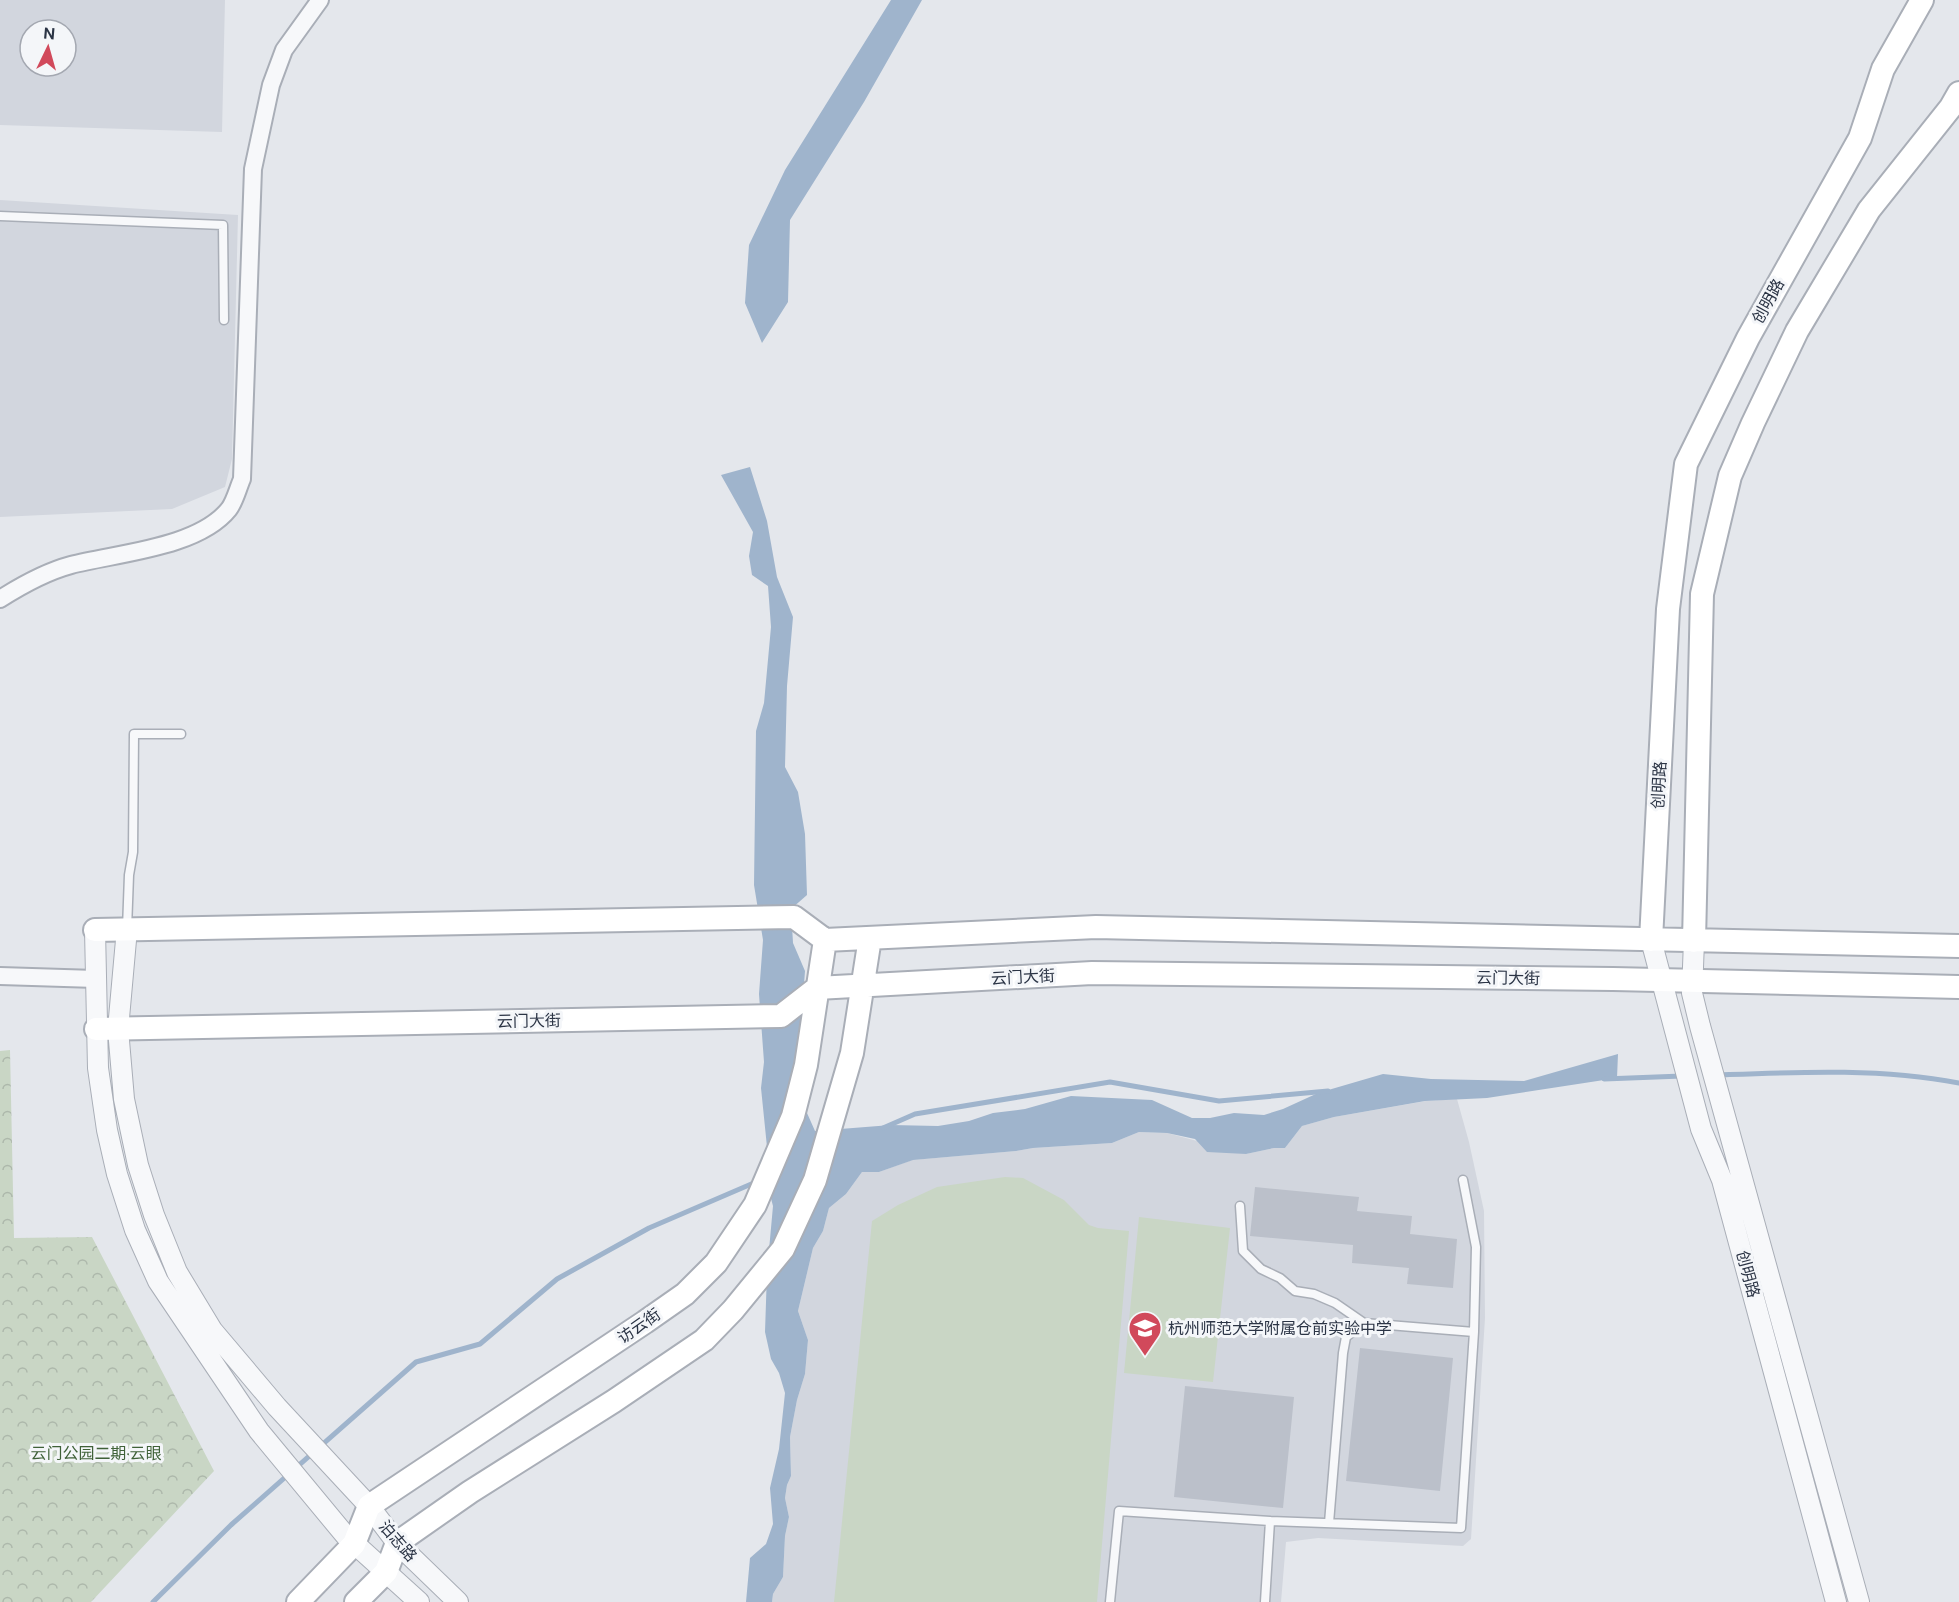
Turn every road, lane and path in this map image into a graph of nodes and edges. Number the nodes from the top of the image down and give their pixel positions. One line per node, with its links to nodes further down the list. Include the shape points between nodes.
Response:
1 (320, 0): 6 (street, via 284,50 271,86 253,170 242,479 230,508 209,527 181,540 70,566 40,576)
2 (1922, 0): 12 (main road, 创明路, via 1883,69 1860,138 1748,338 1686,464 1668,609)
3 (1959, 93): 13 (main road, 创明路, via 1869,210 1797,331 1730,476 1702,594)
4 (0, 216): 5 (lane, via 224,225)
5 (224, 320)
6 (0, 599)
7 (181, 734): 8 (lane, via 134,734 133,852)
8 (127, 929): 9 (main road); 11 (main road, via 794,917); 22 (street)
9 (95, 930): 16 (street)
10 (870, 938): 11 (main road); 12 (main road, via 1096,927); 19 (main road)
11 (825, 940): 21 (main road, 访云街)
12 (1651, 940): 13 (main road); 17 (street, 创明路)
13 (1694, 941): 14 (main road); 18 (street, 创明路)
14 (1959, 946)
15 (0, 976): 16 (street)
16 (96, 979): 22 (street)
17 (1662, 981): 18 (main road, 云门大街); 19 (main road, 云门大街, via 1115,973); 39 (street, 创明路, via 1698,1118 1722,1180)
18 (1693, 981): 20 (main road, 云门大街); 40 (street, 创明路, via 1700,1026)
19 (862, 985): 21 (main road, 云门大街); 31 (main road, via 849,1063 815,1180 783,1249 733,1310 704,1340)
20 (1959, 987)
21 (817, 988): 22 (main road, 云门大街, via 781,1016); 27 (main road, 访云街, via 806,1065 792,1116 756,1205 716,1263 685,1294)
22 (107, 1029): 27 (street, 泊志路, via 138,1165 177,1272 212,1330); 30 (street, 泊志路, via 98,1068 107,1130 135,1230 158,1281 259,1431)
23 (1463, 1180): 26 (lane, via 1476,1247)
24 (1240, 1206): 25 (lane, via 1244,1251 1261,1269 1295,1291 1335,1303)
25 (1364, 1323): 26 (lane); 29 (lane, via 1346,1337 1343,1353)
26 (1474, 1332): 29 (lane, via 1461,1528)
27 (369, 1506): 30 (main road); 31 (street, 泊志路)
28 (1270, 1521): 29 (lane); 37 (lane, via 1119,1511); 38 (lane)
29 (1329, 1523)
30 (349, 1539): 32 (street, 泊志路); 33 (main road)
31 (397, 1543): 32 (main road); 36 (street, 泊志路)
32 (386, 1572): 34 (main road); 35 (street, 泊志路)
33 (298, 1602)
34 (356, 1602)
35 (418, 1602)
36 (458, 1602)
37 (1110, 1602)
38 (1265, 1602)
39 (1836, 1602)
40 (1859, 1602)

